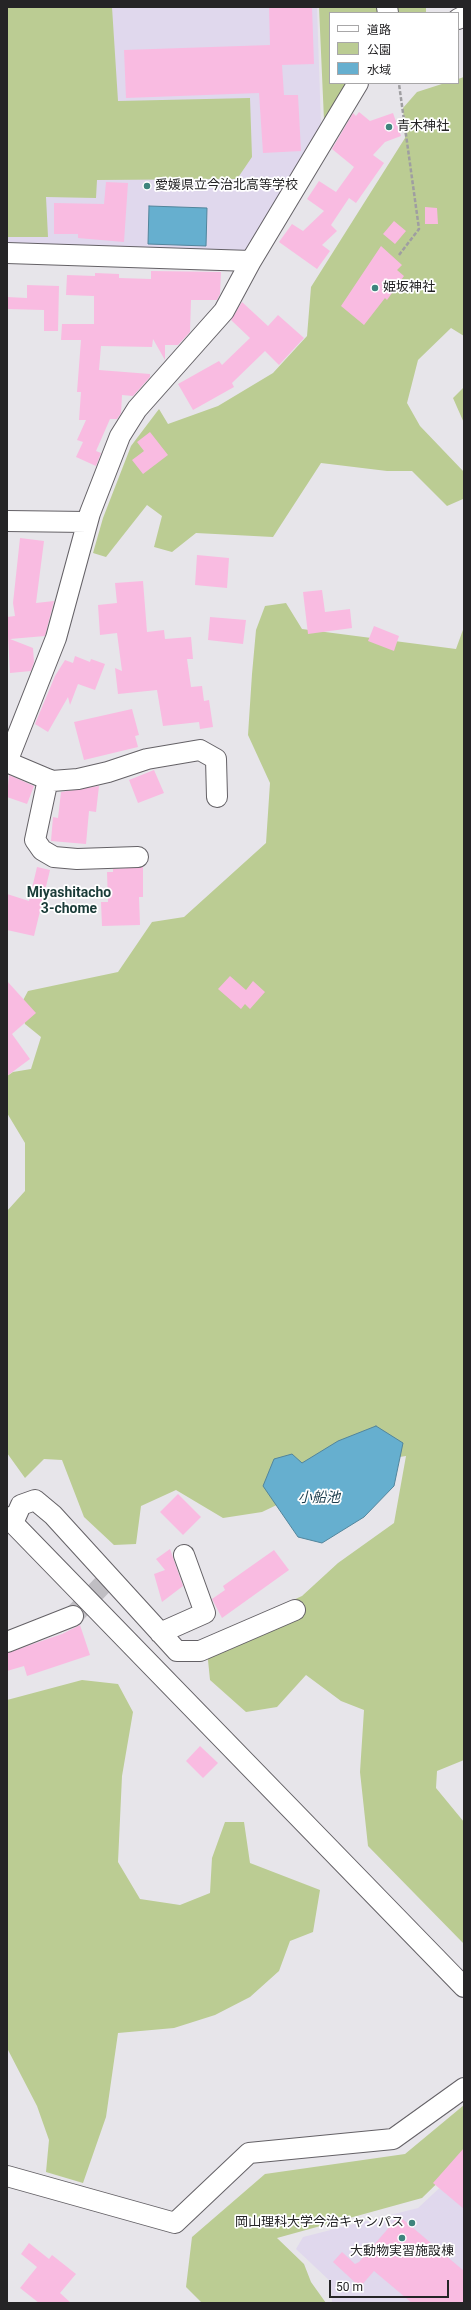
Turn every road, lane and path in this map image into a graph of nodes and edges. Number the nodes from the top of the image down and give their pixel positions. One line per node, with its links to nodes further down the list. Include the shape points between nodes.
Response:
1 (357, 84): 5 (street)
2 (399, 84): 4 (path, via 419,229)
3 (7, 253): 5 (street)
4 (399, 255)
5 (251, 261): 7 (street, via 224,311 137,409 120,436)
6 (7, 521): 7 (street)
7 (87, 522): 8 (street, via 56,638)
8 (7, 762): 9 (street)
9 (48, 779): 10 (street, via 78,779 147,759 200,750 216,759); 11 (street, via 35,840 42,850 54,857)
10 (217, 797)
11 (138, 857)
12 (10, 1520): 16 (street, via 21,1505 35,1500 53,1515); 18 (street)
13 (184, 1555): 16 (street, via 205,1613)
14 (295, 1610): 16 (street, via 200,1651 177,1651)
15 (73, 1616): 17 (street)
16 (160, 1634)
17 (7, 1642)
18 (464, 1986)
19 (464, 2088): 20 (street, via 393,2139 249,2153 175,2223)
20 (7, 2176)

